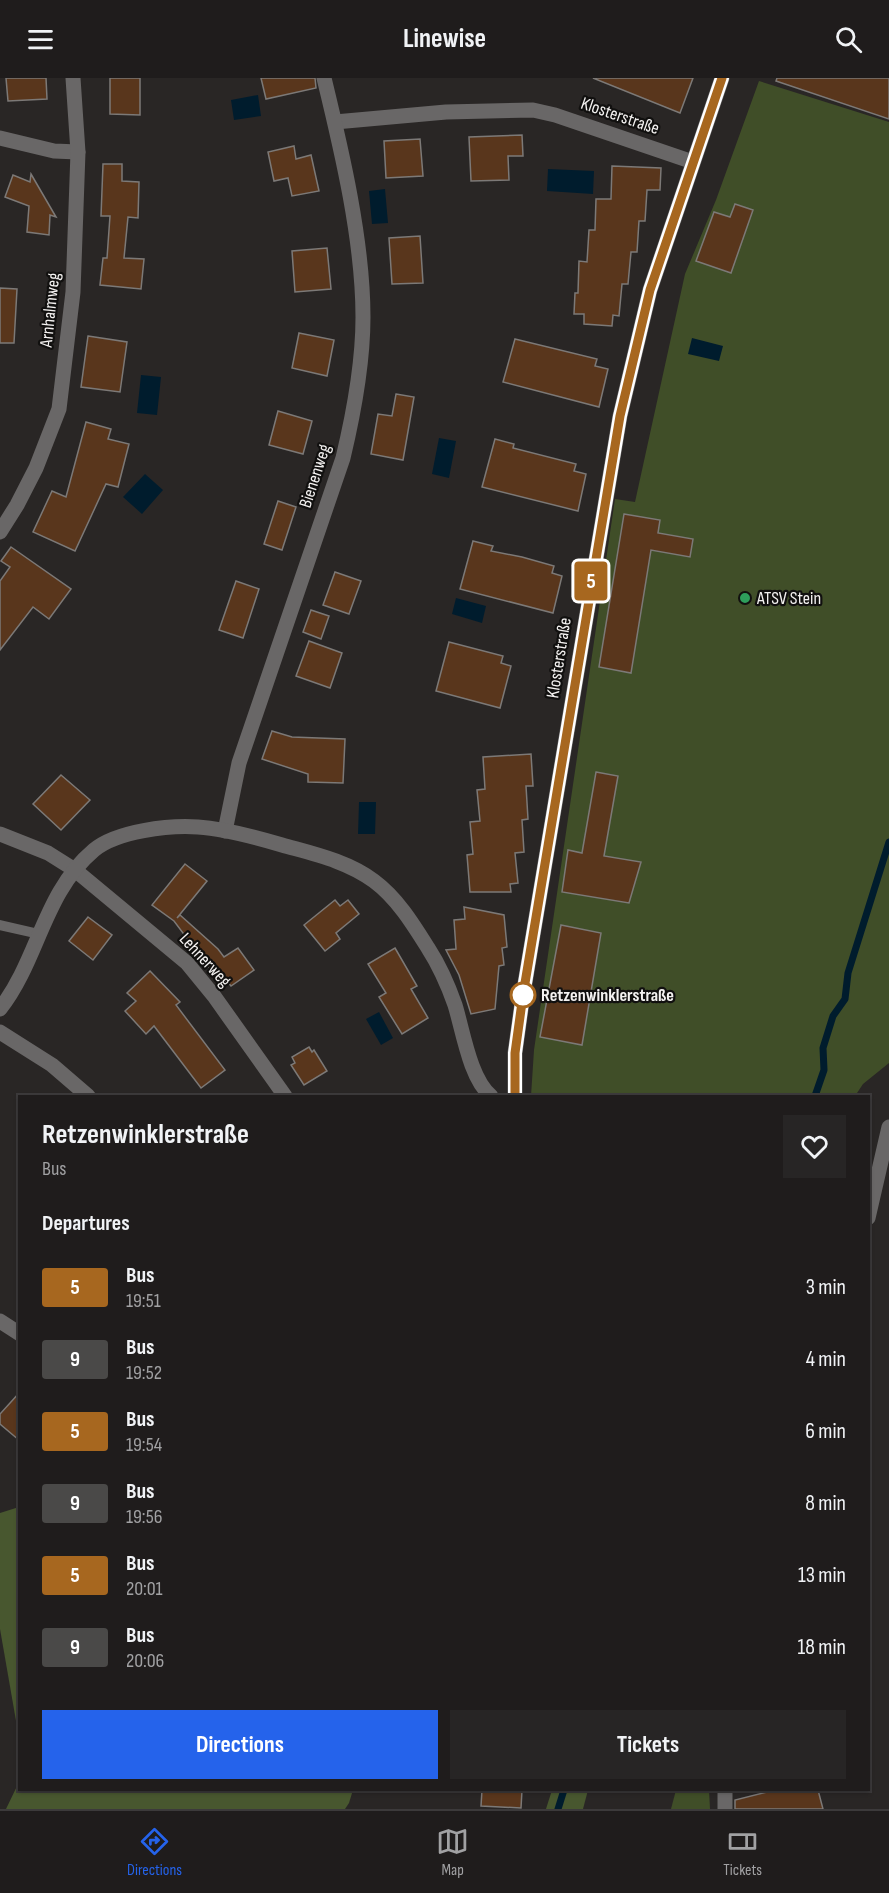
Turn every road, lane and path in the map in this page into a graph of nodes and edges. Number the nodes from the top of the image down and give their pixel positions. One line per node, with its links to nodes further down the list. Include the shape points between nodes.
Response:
1 (73, 78): 6 (street, Arnhalmweg)
2 (324, 78): 4 (street, Bienenweg)
3 (722, 78): 7 (street, Klosterstraße)
4 (335, 122): 7 (street, Klosterstraße, via 446,112 533,110); 9 (street, Bienenweg, via 362,288 363,320 351,423 343,458 240,764)
5 (0, 138): 6 (street, via 54,151)
6 (78, 152): 8 (street, Arnhalmweg, via 73,292 59,409 36,468)
7 (693, 162): 19 (street, Klosterstraße, via 650,290 620,416 523,995 515,1053)
8 (0, 532)
9 (225, 831): 11 (street, via 198,827 144,831 95,849); 18 (street, via 328,857 376,882 413,924 442,973 478,1080)
10 (0, 834): 11 (street, via 48,853)
11 (75, 870): 13 (street, via 56,895); 17 (street, Lehnerweg, via 187,963)
12 (0, 925): 13 (lane)
13 (39, 934): 14 (street)
14 (0, 1009)
15 (0, 1032): 16 (street, via 51,1065)
16 (87, 1095)
17 (284, 1095)
18 (490, 1095)
19 (515, 1095)
20 (889, 1127): 21 (street)
21 (870, 1209)
22 (0, 1321): 23 (street)
23 (18, 1333)
24 (725, 1791): 25 (street)
25 (725, 1809)

